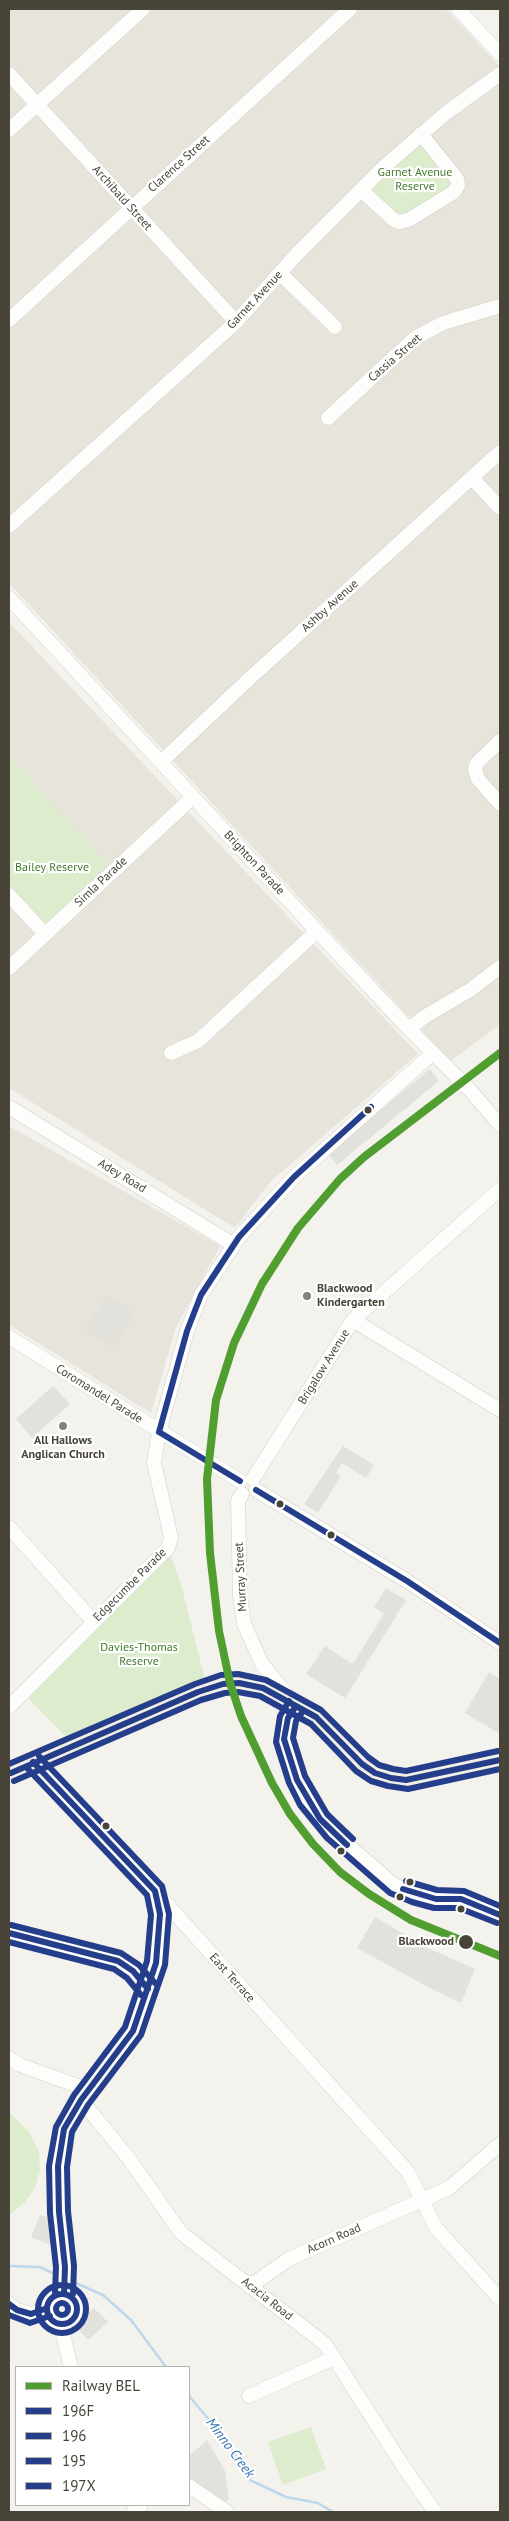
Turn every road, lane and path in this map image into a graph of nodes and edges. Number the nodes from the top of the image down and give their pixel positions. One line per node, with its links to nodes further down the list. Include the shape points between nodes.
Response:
1 (143, 9): 7 (street)
2 (350, 9): 11 (street, Clarence Street)
3 (458, 9): 4 (street)
4 (500, 54)
5 (9, 74): 7 (street, Archibald Street)
6 (500, 74): 9 (street, Garnet Avenue)
7 (37, 105): 8 (street); 11 (street, Archibald Street)
8 (9, 130)
9 (421, 134): 10 (street, Garnet Avenue); 10 (street, via 457,179 458,186 454,192 400,222)
10 (361, 190): 12 (street, Garnet Avenue)
11 (131, 208): 14 (street, Clarence Street); 15 (street, Archibald Street)
12 (280, 272): 15 (street, Garnet Avenue); 16 (street)
13 (500, 306): 17 (street, Cassia Street, via 443,323 415,338)
14 (9, 320)
15 (236, 322): 21 (street, Garnet Avenue)
16 (335, 327)
17 (328, 418)
18 (500, 452): 19 (street, Ashby Avenue)
19 (472, 478): 20 (street); 24 (street, Ashby Avenue)
20 (500, 508)
21 (9, 526)
22 (9, 598): 24 (street, Brighton Parade)
23 (500, 742): 26 (street, via 477,763 475,769 478,779)
24 (161, 762): 25 (street, Brighton Parade)
25 (193, 797): 28 (street, Brighton Parade); 29 (street, Simla Parade)
26 (500, 804)
27 (9, 895): 29 (street)
28 (317, 931): 32 (street, Brighton Parade); 33 (street, via 198,1041)
29 (45, 934): 31 (street, Simla Parade)
30 (500, 967): 32 (street)
31 (9, 968)
32 (409, 1029): 34 (street, Brighton Parade)
33 (171, 1053)
34 (433, 1053): 36 (street, Brighton Parade); 38 (street, Edgecumbe Parade, via 294,1177)
35 (9, 1107): 38 (street, Adey Road)
36 (500, 1125)
37 (500, 1189): 39 (street, Brigalow Avenue)
38 (234, 1245): 42 (street, Edgecumbe Parade, via 201,1295 187,1331)
39 (353, 1320): 41 (street); 43 (street, Brigalow Avenue)
40 (9, 1337): 42 (street, Coromandel Parade)
41 (500, 1410)
42 (159, 1432): 43 (street, Coromandel Parade); 45 (street, Edgecumbe Parade, via 154,1463 171,1537 168,1548)
43 (248, 1486): 46 (street, Coromandel Parade, via 379,1564); 47 (street, Murray Street, via 238,1500 240,1596 244,1624 262,1664)
44 (9, 1527): 45 (street)
45 (93, 1621): 48 (street, Edgecumbe Parade)
46 (500, 1643)
47 (296, 1706): 49 (main road, via 325,1725 362,1764 391,1778 406,1780); 50 (main road, via 255,1686 223,1684); 53 (street, via 288,1718 284,1740 297,1780 308,1801 333,1832 394,1885 436,1899 461,1900)
48 (9, 1707)
49 (500, 1760)
50 (33, 1762): 51 (main road); 52 (street, East Terrace)
51 (9, 1774)
52 (155, 1891): 55 (street, via 160,1931); 59 (street, East Terrace, via 408,2172)
53 (500, 1915)
54 (9, 1933): 55 (street, via 118,1960 133,1971)
55 (148, 1989): 57 (street, via 134,2031)
56 (9, 2058): 57 (street)
57 (85, 2095): 60 (street, via 64,2129 58,2166); 61 (street, Acacia Road, via 181,2233)
58 (500, 2144): 59 (street, Acorn Road, via 449,2188)
59 (423, 2200): 61 (street, Acorn Road, via 290,2259); 62 (street, East Terrace, via 436,2228)
60 (65, 2284): 64 (street); 65 (street, via 77,2310 73,2320)
61 (250, 2286): 66 (street, Acacia Road, via 325,2344)
62 (500, 2299)
63 (9, 2304): 64 (street, via 31,2314)
64 (47, 2308): 65 (street, via 51,2319)
65 (60, 2324): 67 (street)
66 (334, 2358): 68 (street); 71 (street, Acacia Road)
67 (71, 2366)
68 (249, 2396)
69 (190, 2487): 70 (street)
70 (226, 2512)
71 (436, 2512)

